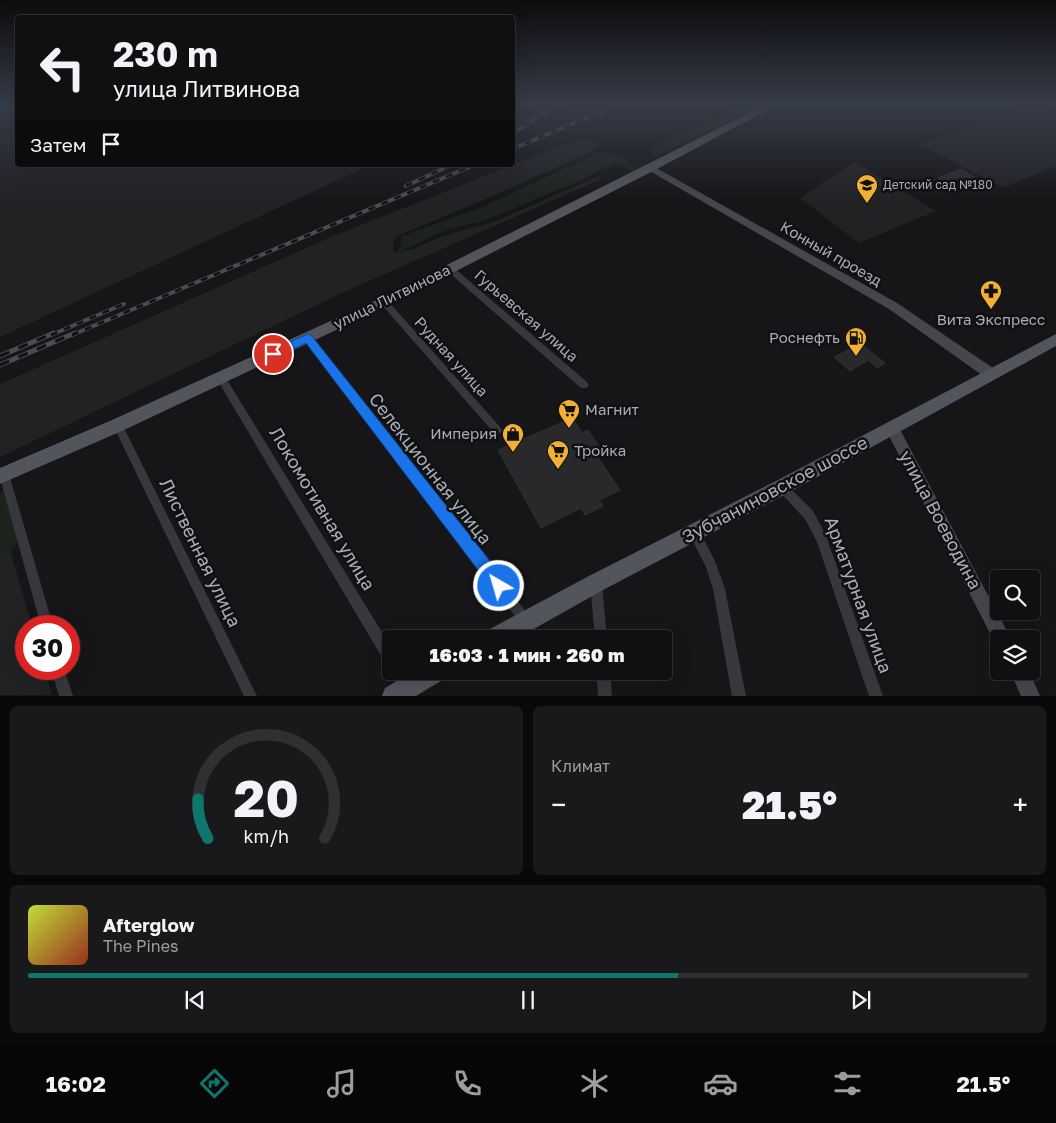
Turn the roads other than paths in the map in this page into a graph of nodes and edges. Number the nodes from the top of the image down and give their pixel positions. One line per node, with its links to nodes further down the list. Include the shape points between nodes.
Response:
1 (714, 135): 2 (main road, улица Литвинова)
2 (651, 168): 3 (main road, улица Литвинова); 7 (street, Конный проезд, via 893,306)
3 (450, 269): 4 (main road, улица Литвинова); 9 (street, Гурьевская улица)
4 (384, 302): 5 (main road, улица Литвинова); 12 (street, Рудная улица)
5 (308, 338): 8 (main road, улица Литвинова); 18 (street, Селекционная улица)
6 (1056, 339): 7 (main road, Зубчаниновское шоссе)
7 (991, 374): 11 (main road, Зубчаниновское шоссе)
8 (221, 378): 10 (main road, улица Литвинова); 22 (street, Локомотивная улица)
9 (584, 385)
10 (118, 425): 13 (main road, улица Литвинова); 29 (street, Лиственная улица)
11 (892, 428): 14 (main road, Зубчаниновское шоссе); 21 (street, улица Воеводина)
12 (497, 430)
13 (2, 475): 17 (street)
14 (782, 488): 15 (main road, Зубчаниновское шоссе); 32 (street, Арматурная улица, via 809,515 822,540)
15 (694, 532): 16 (main road, Зубчаниновское шоссе); 31 (street, via 719,589)
16 (596, 583): 18 (main road, Зубчаниновское шоссе); 20 (street)
17 (44, 615)
18 (526, 621): 19 (main road, Зубчаниновское шоссе)
19 (510, 630)
20 (600, 630)
21 (997, 630)
22 (382, 644)
23 (61, 680): 28 (street)
24 (417, 680): 27 (main road)
25 (604, 680): 30 (street)
26 (1023, 680): 33 (street)
27 (403, 687)
28 (66, 696)
29 (250, 696)
30 (605, 696)
31 (739, 696)
32 (876, 696)
33 (1031, 696)

